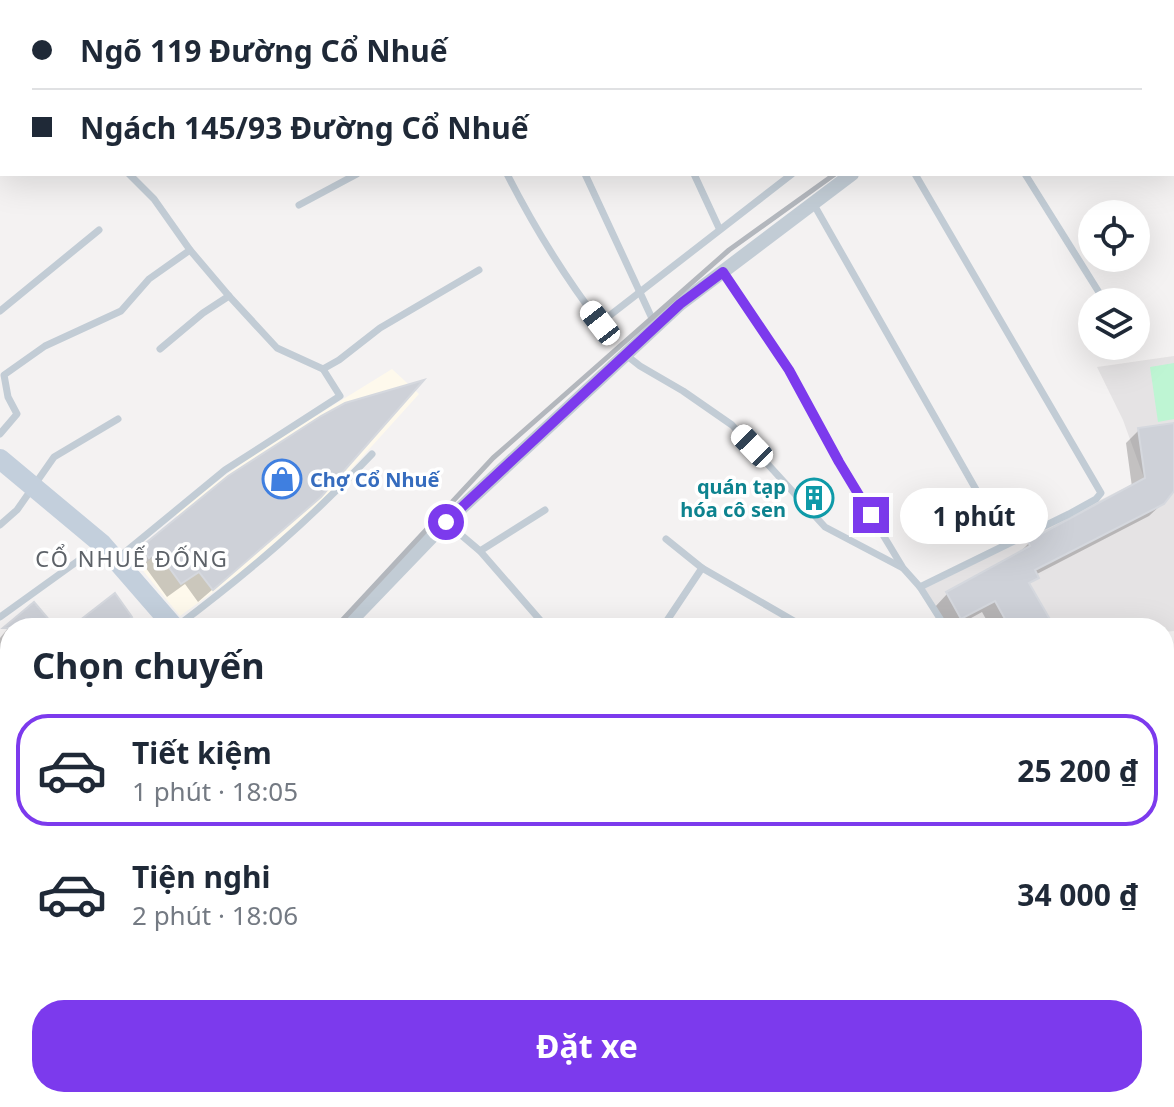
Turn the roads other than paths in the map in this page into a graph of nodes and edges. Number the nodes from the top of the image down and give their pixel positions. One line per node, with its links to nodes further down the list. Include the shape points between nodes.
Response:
1 (131, 176): 14 (lane)
2 (353, 176): 11 (lane)
3 (508, 176): 18 (lane, via 538,234 600,323)
4 (586, 176): 18 (lane)
5 (695, 176): 12 (lane)
6 (789, 176): 12 (lane)
7 (849, 176): 10 (street)
8 (916, 176): 35 (lane, via 1101,493 1088,505)
9 (1026, 176): 17 (lane)
10 (813, 203): 16 (street, via 732,256); 35 (lane)
11 (299, 205)
12 (719, 228): 18 (lane)
13 (99, 230): 20 (lane)
14 (190, 250): 19 (lane); 26 (lane, via 149,279 121,311 45,346 4,375 17,414)
15 (479, 270): 24 (lane, via 380,328)
16 (723, 272): 21 (street, via 689,292); 39 (lane, via 789,370)
17 (1096, 288)
18 (640, 294): 21 (lane)
19 (229, 296): 22 (lane); 24 (lane, via 277,348)
20 (0, 311)
21 (656, 327): 23 (street)
22 (160, 349)
23 (626, 355): 31 (street); 39 (lane, via 732,425 825,527)
24 (323, 369): 37 (lane, via 340,396 225,470)
25 (118, 419): 29 (lane, via 54,457)
26 (0, 434)
27 (372, 454): 43 (lane, via 323,507)
28 (0, 459): 29 (main road)
29 (34, 487): 32 (lane); 34 (main road)
30 (545, 510): 36 (lane)
31 (446, 522): 36 (lane); 44 (street)
32 (0, 525)
33 (666, 539): 38 (lane)
34 (102, 544): 37 (main road); 41 (lane)
35 (1007, 544): 40 (lane)
36 (480, 551): 45 (lane)
37 (116, 560): 42 (main road)
38 (702, 568): 46 (lane); 47 (lane)
39 (903, 568): 40 (lane)
40 (920, 587): 48 (lane)
41 (0, 617)
42 (165, 618)
43 (187, 618)
44 (354, 618)
45 (538, 618)
46 (669, 618)
47 (789, 618)
48 (940, 618)

